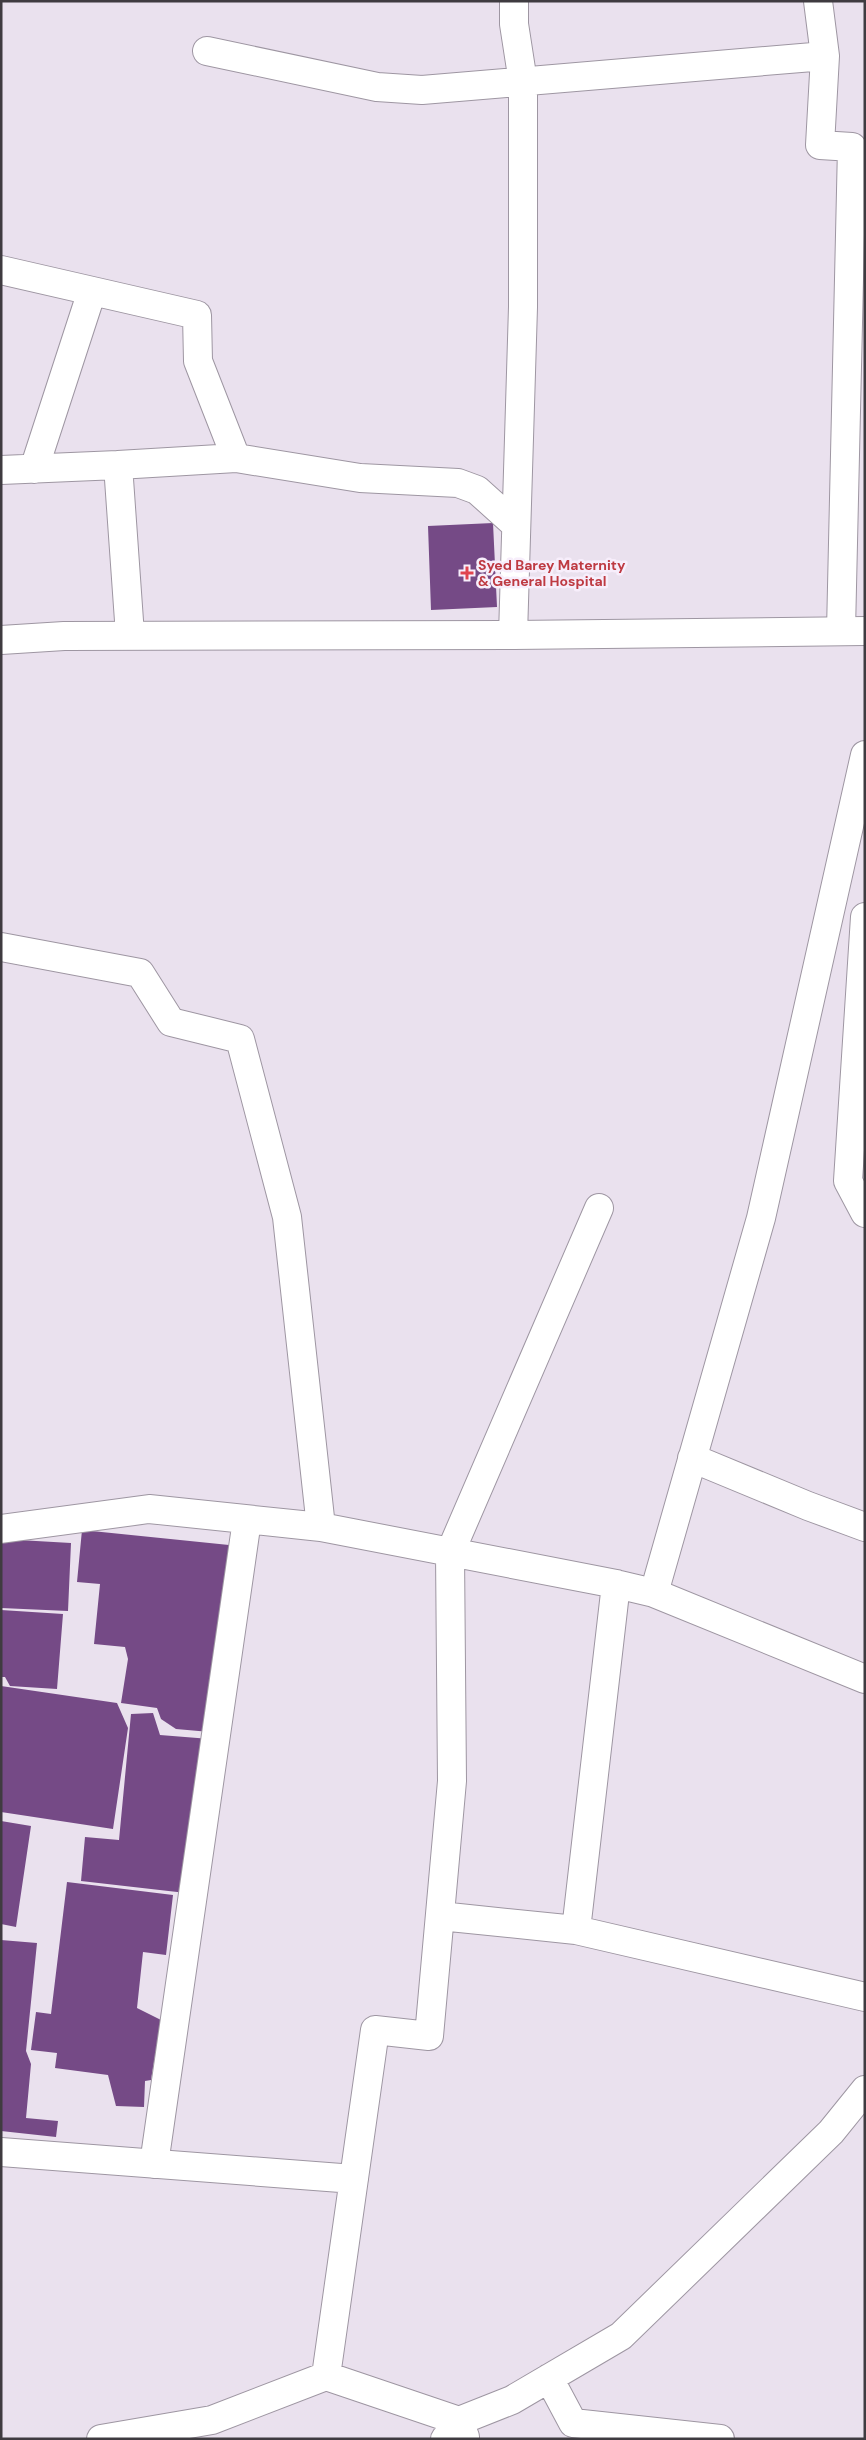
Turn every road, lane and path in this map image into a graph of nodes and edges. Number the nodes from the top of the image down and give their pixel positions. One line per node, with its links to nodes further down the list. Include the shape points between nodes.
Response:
1 (514, 1): 5 (street, via 514,24)
2 (818, 1): 4 (street)
3 (207, 51): 5 (street, via 377,87 422,90)
4 (824, 56): 5 (street); 13 (street, via 820,145 852,147)
5 (523, 82): 12 (street, via 523,307)
6 (1, 270): 7 (street)
7 (92, 291): 8 (street, via 197,315 198,361); 10 (street)
8 (236, 458): 9 (street); 12 (street, via 360,478 458,483 477,490)
9 (118, 465): 10 (street); 14 (street)
10 (34, 469): 11 (street)
11 (1, 470)
12 (516, 525): 15 (street)
13 (853, 631): 15 (street)
14 (130, 635): 15 (street); 16 (street)
15 (513, 635)
16 (1, 640)
17 (865, 755): 18 (street)
18 (833, 898): 19 (street); 24 (street, via 761,1218)
19 (865, 902)
20 (865, 917): 23 (street, via 848,1181)
21 (1, 947): 26 (street, via 140,973 171,1022 240,1039 287,1217)
22 (599, 1208): 29 (street)
23 (865, 1213)
24 (692, 1458): 27 (street); 31 (street)
25 (247, 1520): 26 (street); 28 (street, via 149,1509); 38 (street)
26 (320, 1527): 29 (street)
27 (865, 1527)
28 (1, 1529)
29 (450, 1553): 30 (street); 33 (street, via 452,1781)
30 (616, 1584): 31 (street); 34 (street)
31 (654, 1593): 32 (street)
32 (865, 1679)
33 (440, 1916): 34 (street); 39 (street, via 429,2036 375,2030)
34 (576, 1930): 35 (street)
35 (865, 1997)
36 (865, 2090): 41 (street, via 831,2132 620,2336)
37 (1, 2152): 38 (street)
38 (154, 2164): 39 (street)
39 (354, 2179): 40 (street)
40 (326, 2376): 42 (street); 43 (street, via 212,2420)
41 (549, 2378): 42 (street); 44 (street, via 573,2423)
42 (457, 2433)
43 (102, 2439)
44 (720, 2439)

